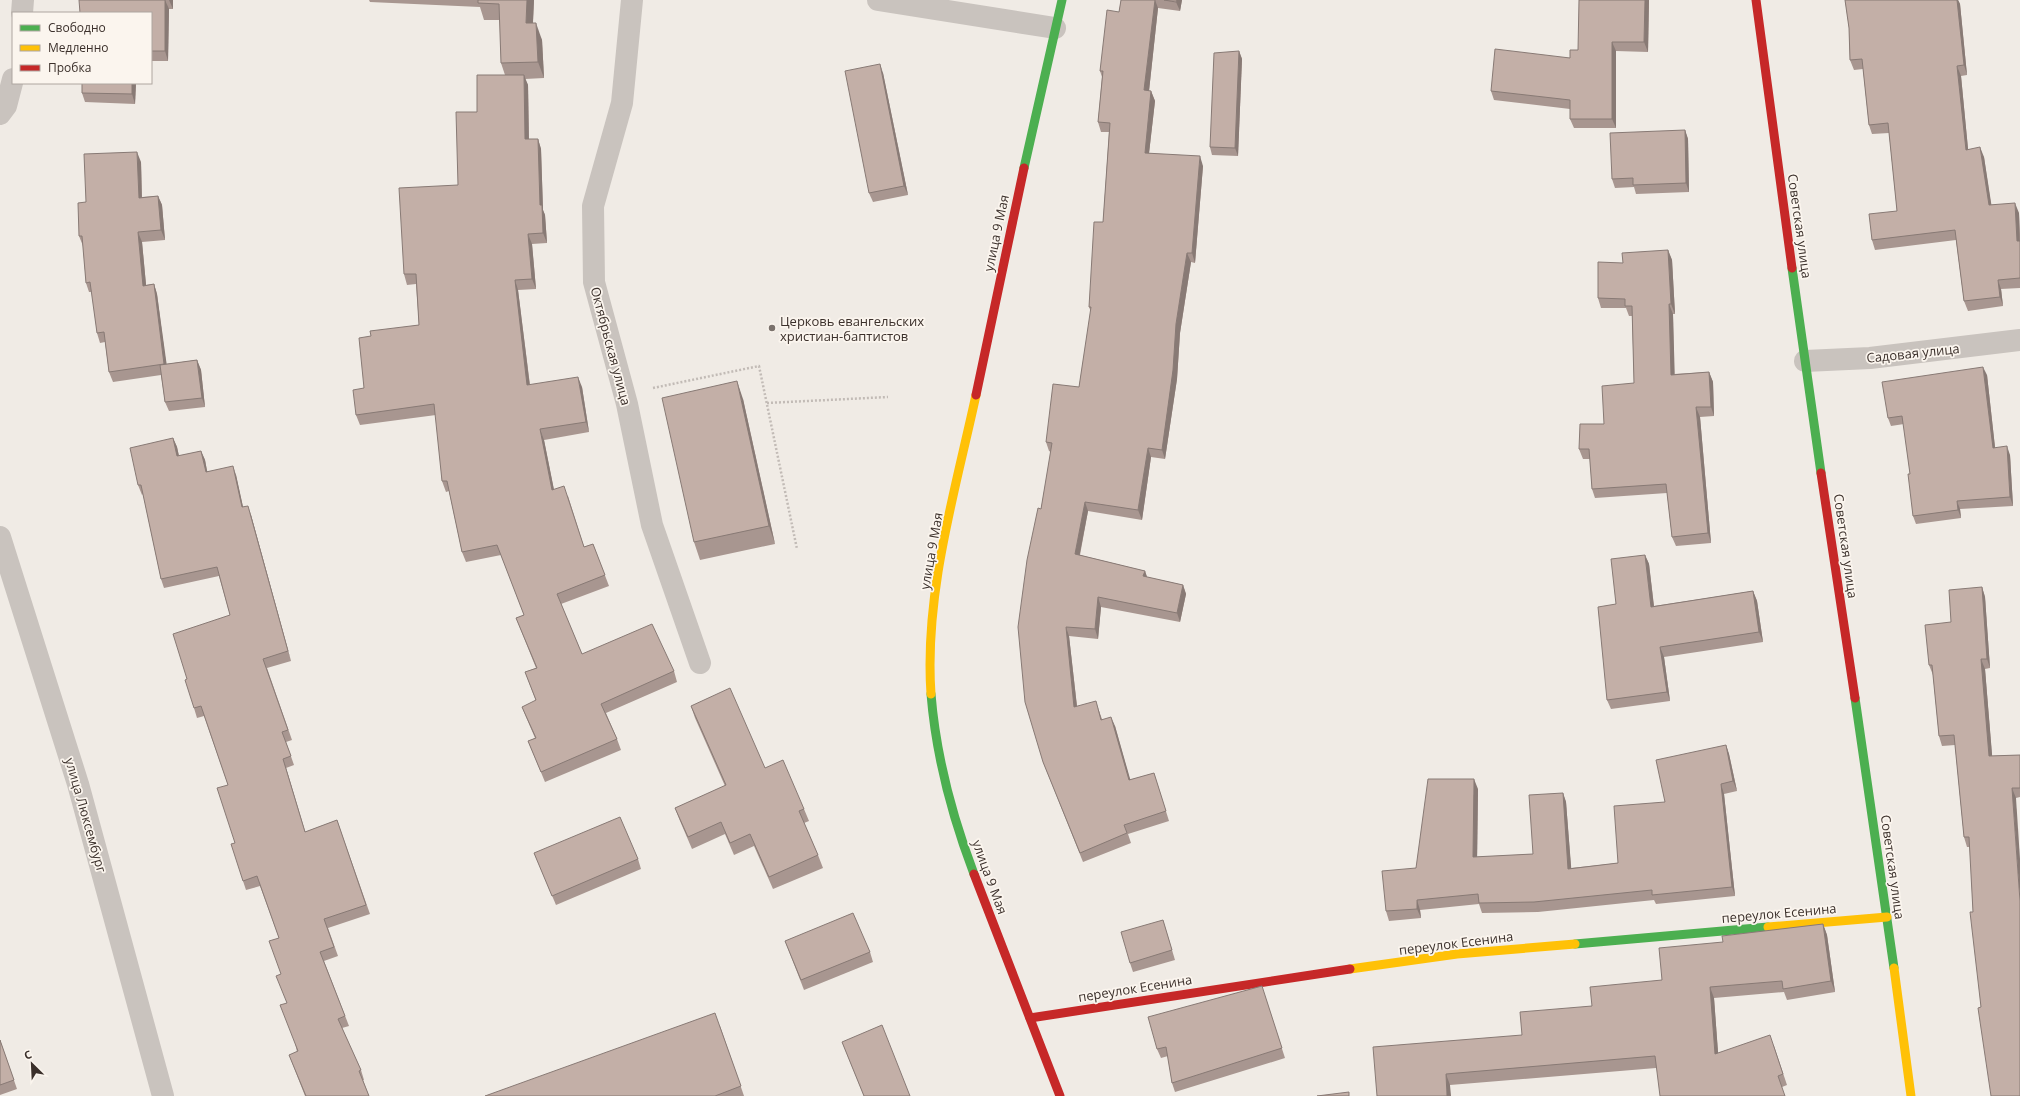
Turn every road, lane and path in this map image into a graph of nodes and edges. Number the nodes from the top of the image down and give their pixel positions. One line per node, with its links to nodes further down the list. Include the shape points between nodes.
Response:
1 (23, 0): 6 (street)
2 (632, 0): 12 (street, Октябрьская улица, via 622,103 593,206 594,282)
3 (878, 0): 7 (street)
4 (1062, 0): 7 (street, улица 9 Мая)
5 (1756, 0): 11 (street, Советская улица)
6 (22, 12)
7 (1055, 28): 19 (street, улица 9 Мая, via 1008,236 932,617 933,720 955,819 975,879)
8 (12, 83): 9 (street, via 6,106)
9 (0, 114)
10 (2020, 340): 11 (street, Садовая улица, via 1870,358)
11 (1805, 361): 18 (street, Советская улица)
12 (624, 394): 14 (path, via 759,366); 17 (street, Октябрьская улица, via 652,525)
13 (888, 397): 14 (path)
14 (767, 403): 16 (path)
15 (0, 537): 20 (street, улица Люксембург, via 78,784)
16 (797, 549)
17 (700, 663)
18 (1887, 917): 19 (street, переулок Есенина, via 1457,954); 22 (street, Советская улица)
19 (1030, 1018): 21 (street, улица 9 Мая)
20 (163, 1096)
21 (1060, 1096)
22 (1911, 1096)

